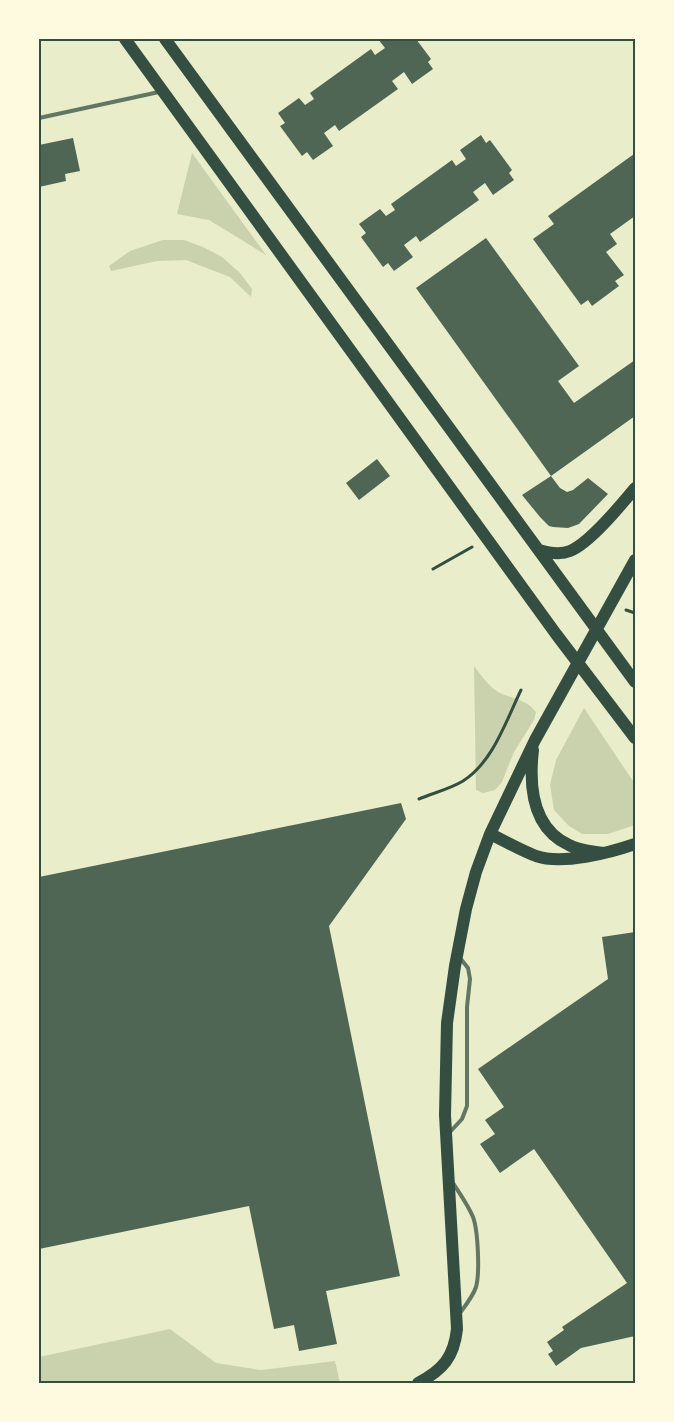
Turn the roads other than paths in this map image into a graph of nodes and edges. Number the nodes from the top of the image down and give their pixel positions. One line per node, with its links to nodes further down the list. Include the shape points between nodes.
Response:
1 (125, 39): 3 (main road)
2 (165, 39): 6 (main road)
3 (163, 91): 4 (lane); 9 (main road)
4 (39, 118)
5 (635, 488): 6 (main road, via 576,548 558,553)
6 (539, 550): 8 (main road)
7 (635, 560): 8 (main road)
8 (597, 630): 9 (main road); 10 (main road)
9 (578, 663): 11 (main road); 12 (main road)
10 (635, 682)
11 (635, 738)
12 (535, 740): 13 (main road); 15 (main road, via 531,780 544,823 555,837 570,846)
13 (490, 834): 15 (main road, via 536,856 554,859); 16 (main road, via 466,909)
14 (635, 844): 15 (main road)
15 (603, 853)
16 (458, 954): 17 (main road, via 447,1023); 17 (lane, via 468,968 470,979 467,1106 462,1119)
17 (447, 1135): 18 (main road)
18 (449, 1177): 19 (main road); 19 (lane, via 475,1223 478,1260 476,1288)
19 (458, 1317): 20 (main road, via 456,1339 448,1360 438,1371)
20 (418, 1383)

